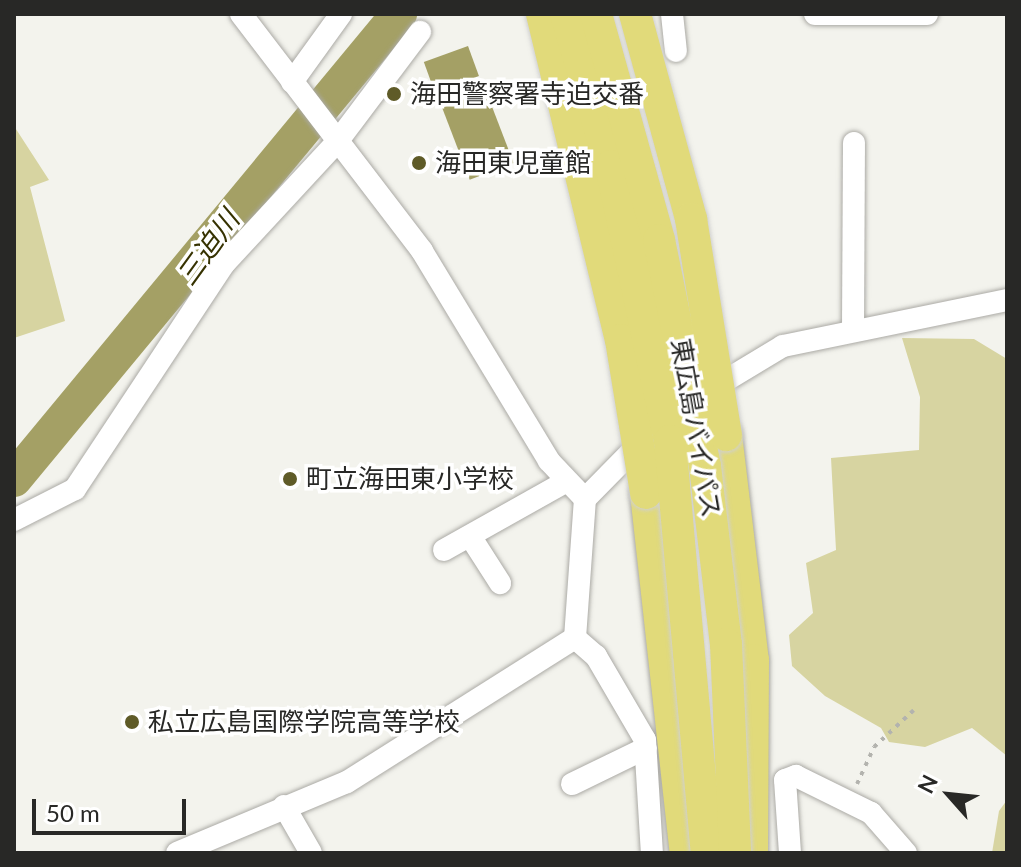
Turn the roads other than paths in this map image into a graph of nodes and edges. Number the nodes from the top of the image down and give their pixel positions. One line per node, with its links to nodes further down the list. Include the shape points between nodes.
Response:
1 (241, 14): 12 (street)
2 (341, 14): 12 (street)
3 (542, 14): 31 (highway, bridge, via 621,340 646,493)
4 (566, 14): 32 (highway, 東広島バイパス, bridge, via 611,166 670,441)
5 (596, 14): 33 (highway, 東広島バイパス, bridge, via 659,240 705,466 726,644)
6 (635, 14): 34 (highway, bridge, via 691,219 726,435 753,660)
7 (672, 14): 11 (street)
8 (815, 14): 9 (street)
9 (927, 14)
10 (420, 32): 13 (street)
11 (676, 51)
12 (295, 87): 13 (street)
13 (331, 135): 17 (street, via 422,251); 19 (street, via 224,264 75,489)
14 (854, 143): 16 (street)
15 (1007, 300): 16 (street)
16 (853, 329): 18 (street, via 750,360 660,426)
17 (565, 482): 18 (street); 20 (street)
18 (585, 499): 23 (street)
19 (14, 520)
20 (470, 536): 21 (street); 22 (street)
21 (444, 550)
22 (500, 583)
23 (575, 638): 24 (street, via 596,656); 26 (street, via 347,782)
24 (646, 748): 25 (street); 30 (street)
25 (572, 784)
26 (284, 806): 27 (street); 29 (street)
27 (211, 846): 28 (street)
28 (177, 853)
29 (311, 853)
30 (652, 853)
31 (686, 853)
32 (707, 853)
33 (735, 853)
34 (752, 853)
35 (790, 853): 36 (street, via 785,780 796,776 850,801)
36 (906, 853)

